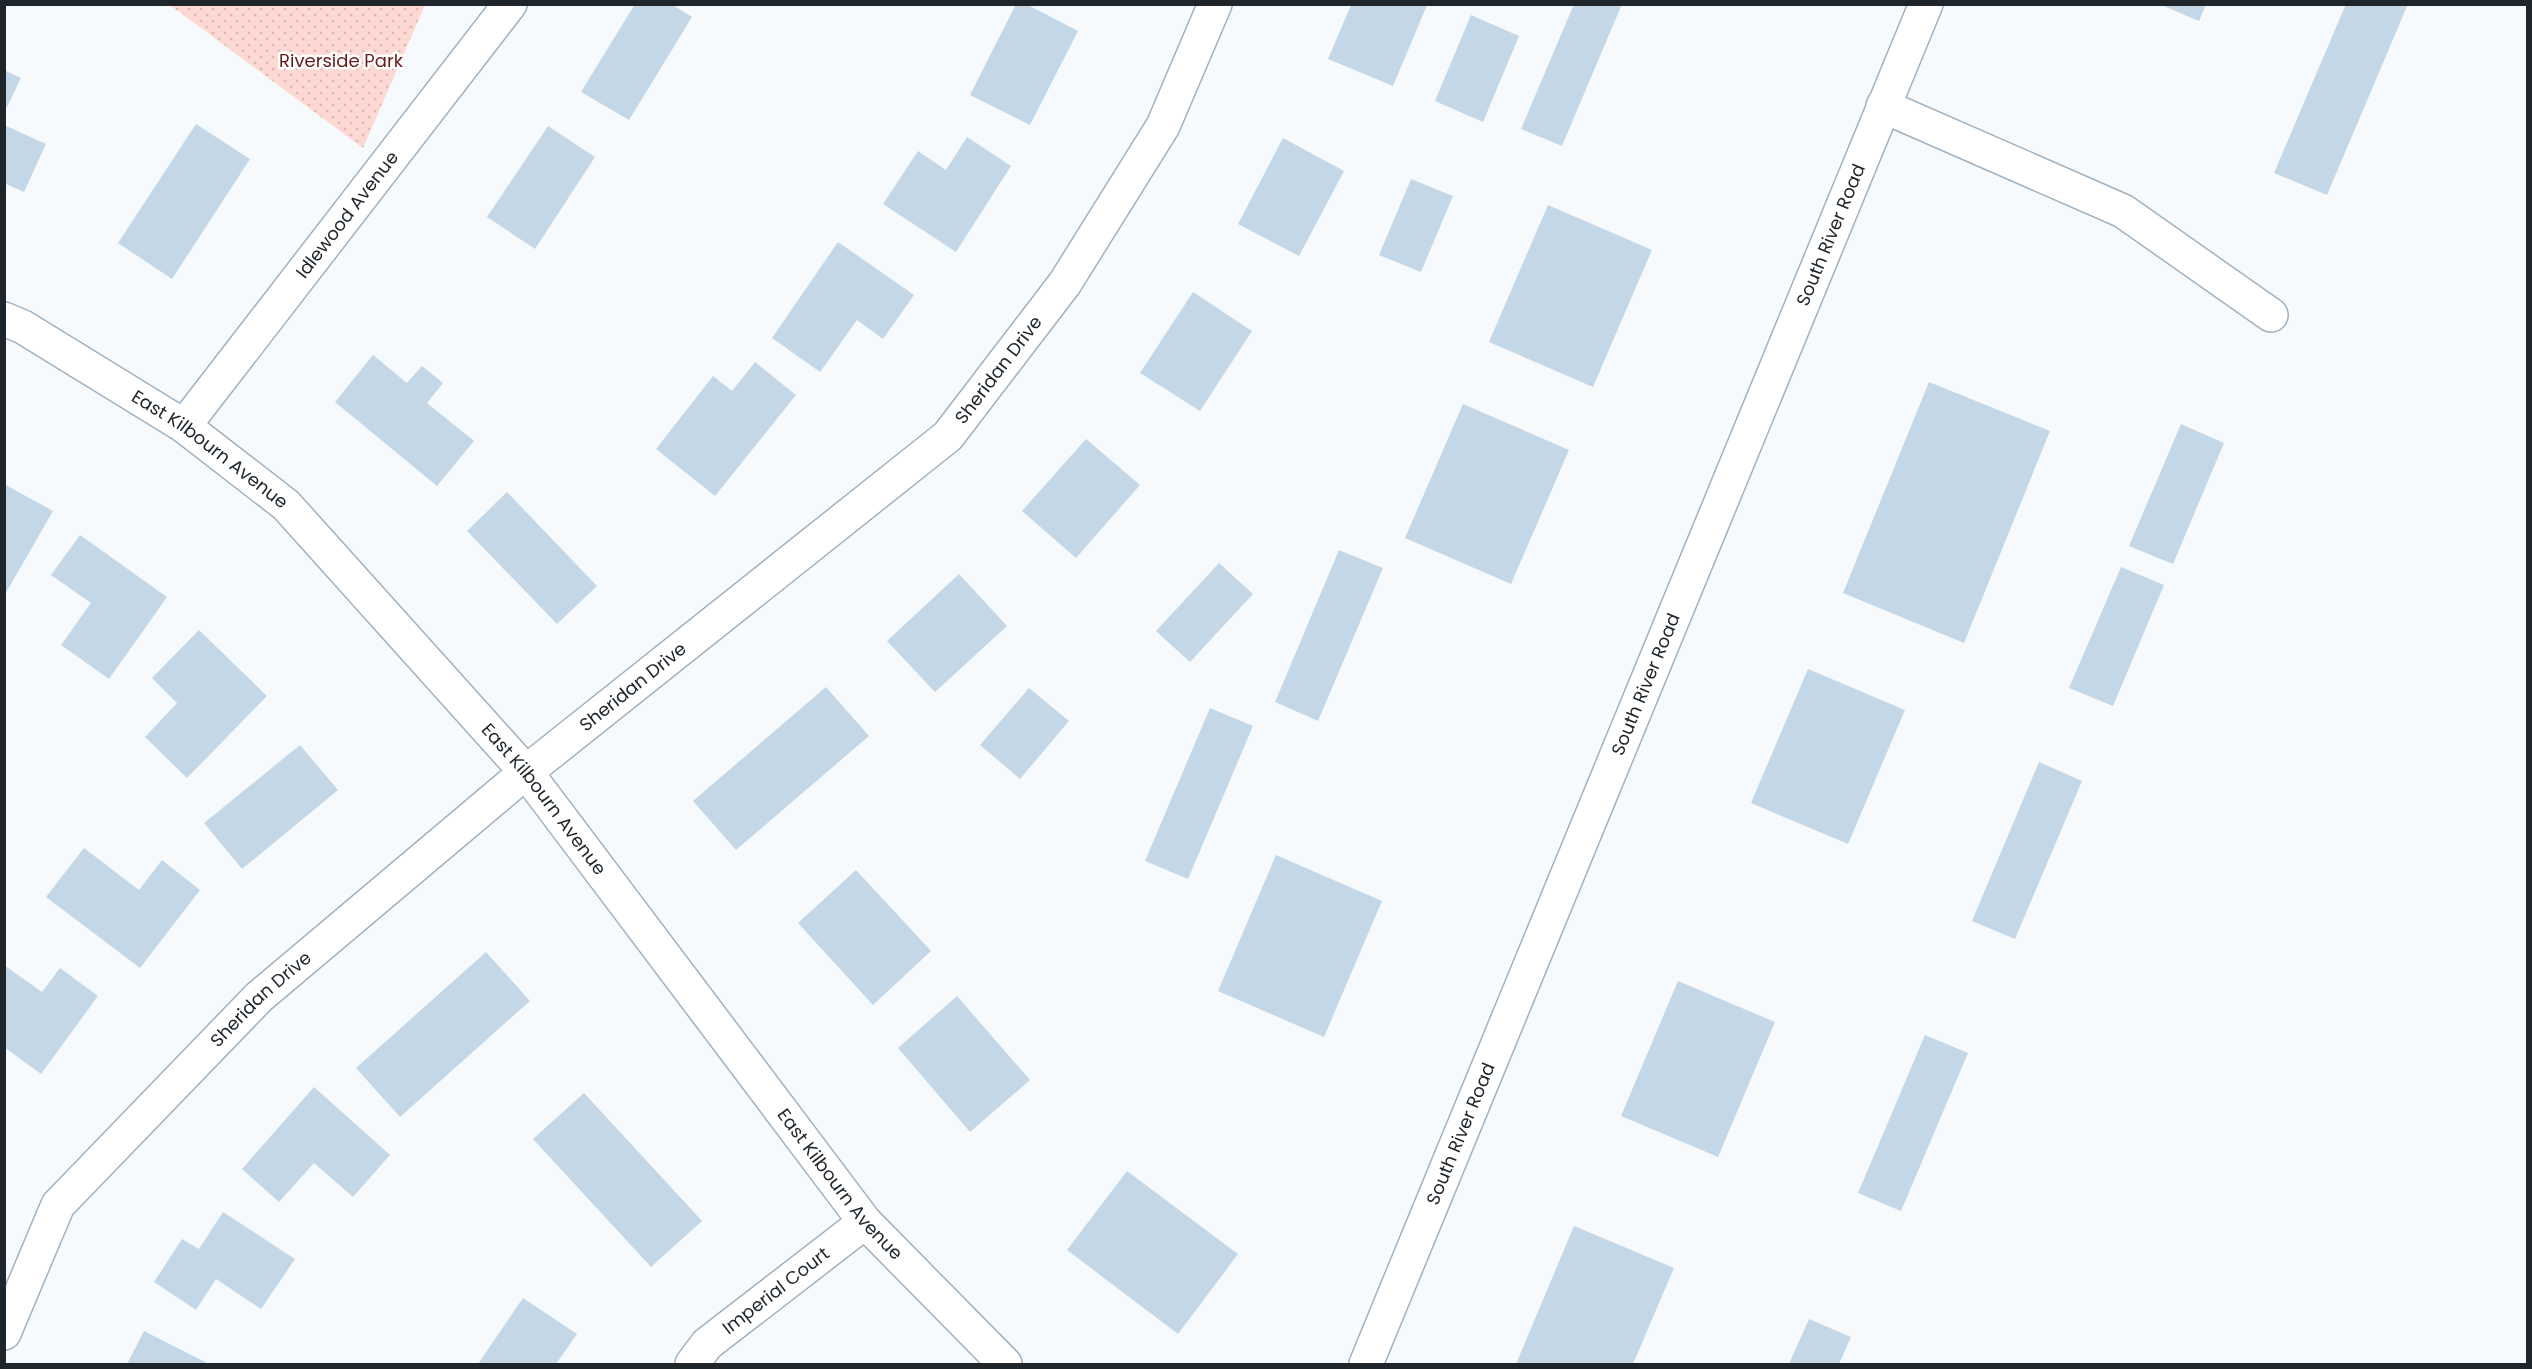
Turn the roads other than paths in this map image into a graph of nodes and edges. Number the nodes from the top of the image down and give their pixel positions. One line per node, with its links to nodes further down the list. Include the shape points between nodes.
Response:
1 (510, 4): 7 (street, Idlewood Avenue)
2 (1215, 4): 8 (street, Sheridan Drive, via 1156,136 1065,283 948,436)
3 (1926, 4): 4 (street, South River Road)
4 (1882, 106): 5 (street, via 2123,211); 13 (street, South River Road)
5 (2271, 315)
6 (4, 319): 7 (street, East Kilbourn Avenue)
7 (184, 426): 8 (street, East Kilbourn Avenue, via 286,505)
8 (526, 772): 9 (street, East Kilbourn Avenue); 10 (street, Sheridan Drive, via 259,997 58,1205)
9 (864, 1222): 11 (street, Imperial Court, via 707,1344); 12 (street, East Kilbourn Avenue)
10 (4, 1333)
11 (692, 1365)
12 (1005, 1365)
13 (1366, 1365)

